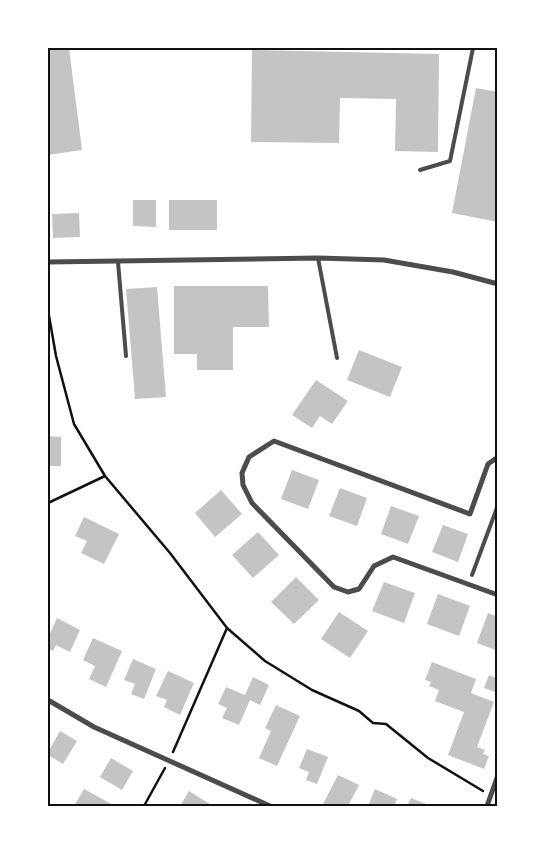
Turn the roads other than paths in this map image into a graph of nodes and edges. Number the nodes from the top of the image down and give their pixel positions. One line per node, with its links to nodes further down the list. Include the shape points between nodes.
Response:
1 (473, 48): 2 (lane, via 450,161)
2 (420, 170)
3 (318, 258): 5 (street); 6 (street, via 384,260); 8 (lane)
4 (48, 262): 5 (street)
5 (118, 262): 7 (lane)
6 (498, 284)
7 (126, 356)
8 (337, 358)
9 (498, 457): 12 (street, via 488,464 470,514 274,441 249,457 242,473 243,485 252,503 334,587 348,592 359,589 374,566 393,558)
10 (498, 505): 11 (lane)
11 (472, 575)
12 (498, 595)
13 (48, 700): 15 (street, via 94,727)
14 (498, 775): 16 (street)
15 (270, 806)
16 (487, 806)

